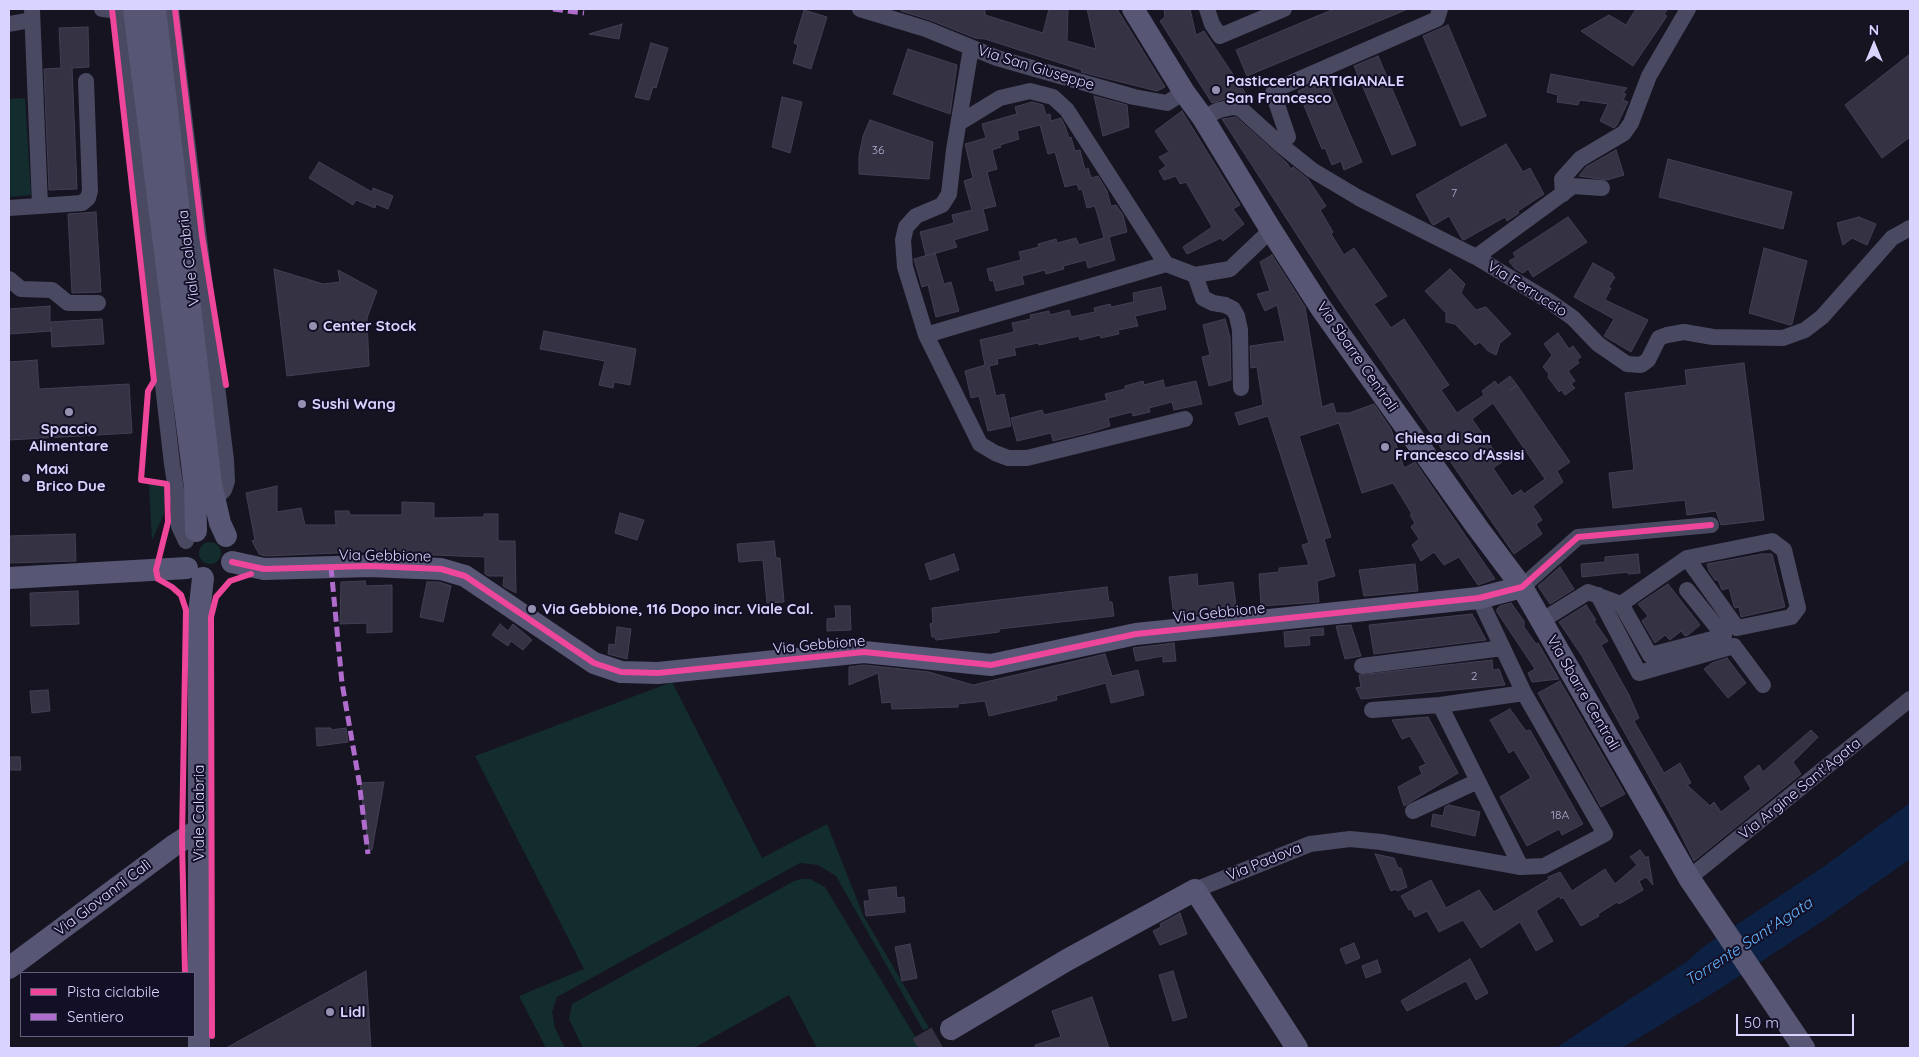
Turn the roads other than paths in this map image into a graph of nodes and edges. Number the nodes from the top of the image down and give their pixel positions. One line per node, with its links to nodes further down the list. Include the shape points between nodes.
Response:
1 (102, 9): 10 (street)
2 (155, 9): 33 (street, Viale Calabria)
3 (171, 9): 33 (street, Viale Calabria, via 228,481)
4 (860, 9): 13 (street, Via San Giuseppe, via 926,29)
5 (1133, 9): 15 (street, Via Sbarre Centrali)
6 (1207, 9): 7 (street, via 1220,36)
7 (1284, 9)
8 (1440, 9): 18 (street, via 1437,20 1279,88 1274,94)
9 (1688, 9): 20 (street, via 1649,76 1631,123 1624,133 1580,159 1562,179)
10 (125, 10): 35 (street, Viale Calabria, via 182,463 195,487)
11 (31, 14): 12 (street); 21 (street)
12 (9, 24)
13 (971, 48): 15 (street, Via San Giuseppe, via 1134,97 1167,103); 17 (street)
14 (86, 81): 21 (street, via 88,198 82,203)
15 (1184, 92): 16 (street, Via Sbarre Centrali)
16 (1203, 118): 24 (street, Via Sbarre Centrali); 25 (street, Via Ferruccio, via 1218,110 1240,108 1312,170)
17 (959, 123): 26 (street, via 1000,98 1030,91 1053,97 1067,110); 30 (street, via 949,194 942,205 916,216 906,227 903,240 905,267)
18 (1288, 137)
19 (1602, 188): 20 (street, via 1573,186)
20 (1563, 194): 25 (street)
21 (40, 205): 22 (street)
22 (9, 208)
23 (1910, 228): 25 (street, Via Ferruccio, via 1892,238 1822,317 1805,330 1783,338 1713,337 1684,332 1667,335 1659,338 1648,360 1641,364 1627,364 1598,344 1573,318)
24 (1271, 230): 27 (street, via 1230,269); 41 (street, Via Sbarre Centrali, via 1321,308)
25 (1476, 257)
26 (1166, 264): 27 (street); 30 (street)
27 (1195, 275): 31 (street, via 1203,298 1233,309 1237,316)
28 (9, 280): 29 (street, via 21,289 52,290 68,303)
29 (98, 303)
30 (926, 335): 32 (street, via 980,444 995,454 1027,458)
31 (1241, 388)
32 (1185, 419)
33 (214, 499): 36 (street, Viale Calabria)
34 (1711, 525): 41 (street, via 1578,537)
35 (191, 536): 36 (street, via 212,528); 39 (street, Viale Calabria, via 183,555)
36 (226, 536): 38 (street, Viale Calabria, via 233,551)
37 (1687, 558): 37 (street, via 1737,628 1791,617 1798,608 1784,550 1772,541); 45 (street)
38 (232, 562): 39 (street, via 220,576 212,578); 44 (street, Via Gebbione, via 264,569 370,566 441,569 465,576 594,663 621,672 658,673 864,652 991,665 1136,634)
39 (195, 573): 40 (street); 56 (street, Viale Calabria, via 199,614)
40 (9, 578)
41 (1522, 587): 44 (street, Via Gebbione); 46 (street, Via Sbarre Centrali)
42 (1687, 590): 45 (street, via 1724,636 1650,655)
43 (1598, 595): 45 (street); 46 (street, via 1588,592); 49 (street, via 1640,673 1734,646)
44 (1479, 598): 47 (street)
45 (1621, 604)
46 (1541, 621): 58 (street, Via Sbarre Centrali)
47 (1503, 648): 48 (street); 50 (street)
48 (1362, 666)
49 (1763, 685)
50 (1524, 693): 52 (street); 57 (street, Via Padova, via 1605,834 1544,866)
51 (1910, 699): 58 (street, Via Argine Sant'Agata)
52 (1440, 705): 53 (street); 54 (street)
53 (1372, 710)
54 (1478, 780): 55 (street); 57 (street)
55 (1413, 811)
56 (198, 830): 60 (street, Via Giovanni Calì); 63 (street, Viale Calabria)
57 (1522, 867): 59 (street, Via Padova, via 1350,839 1310,844)
58 (1691, 881): 62 (street, Via Sbarre Centrali)
59 (1195, 890): 61 (street, Via Padova, via 1067,960); 64 (street)
60 (9, 968)
61 (951, 1029)
62 (1801, 1044)
63 (199, 1048)
64 (1296, 1048)

